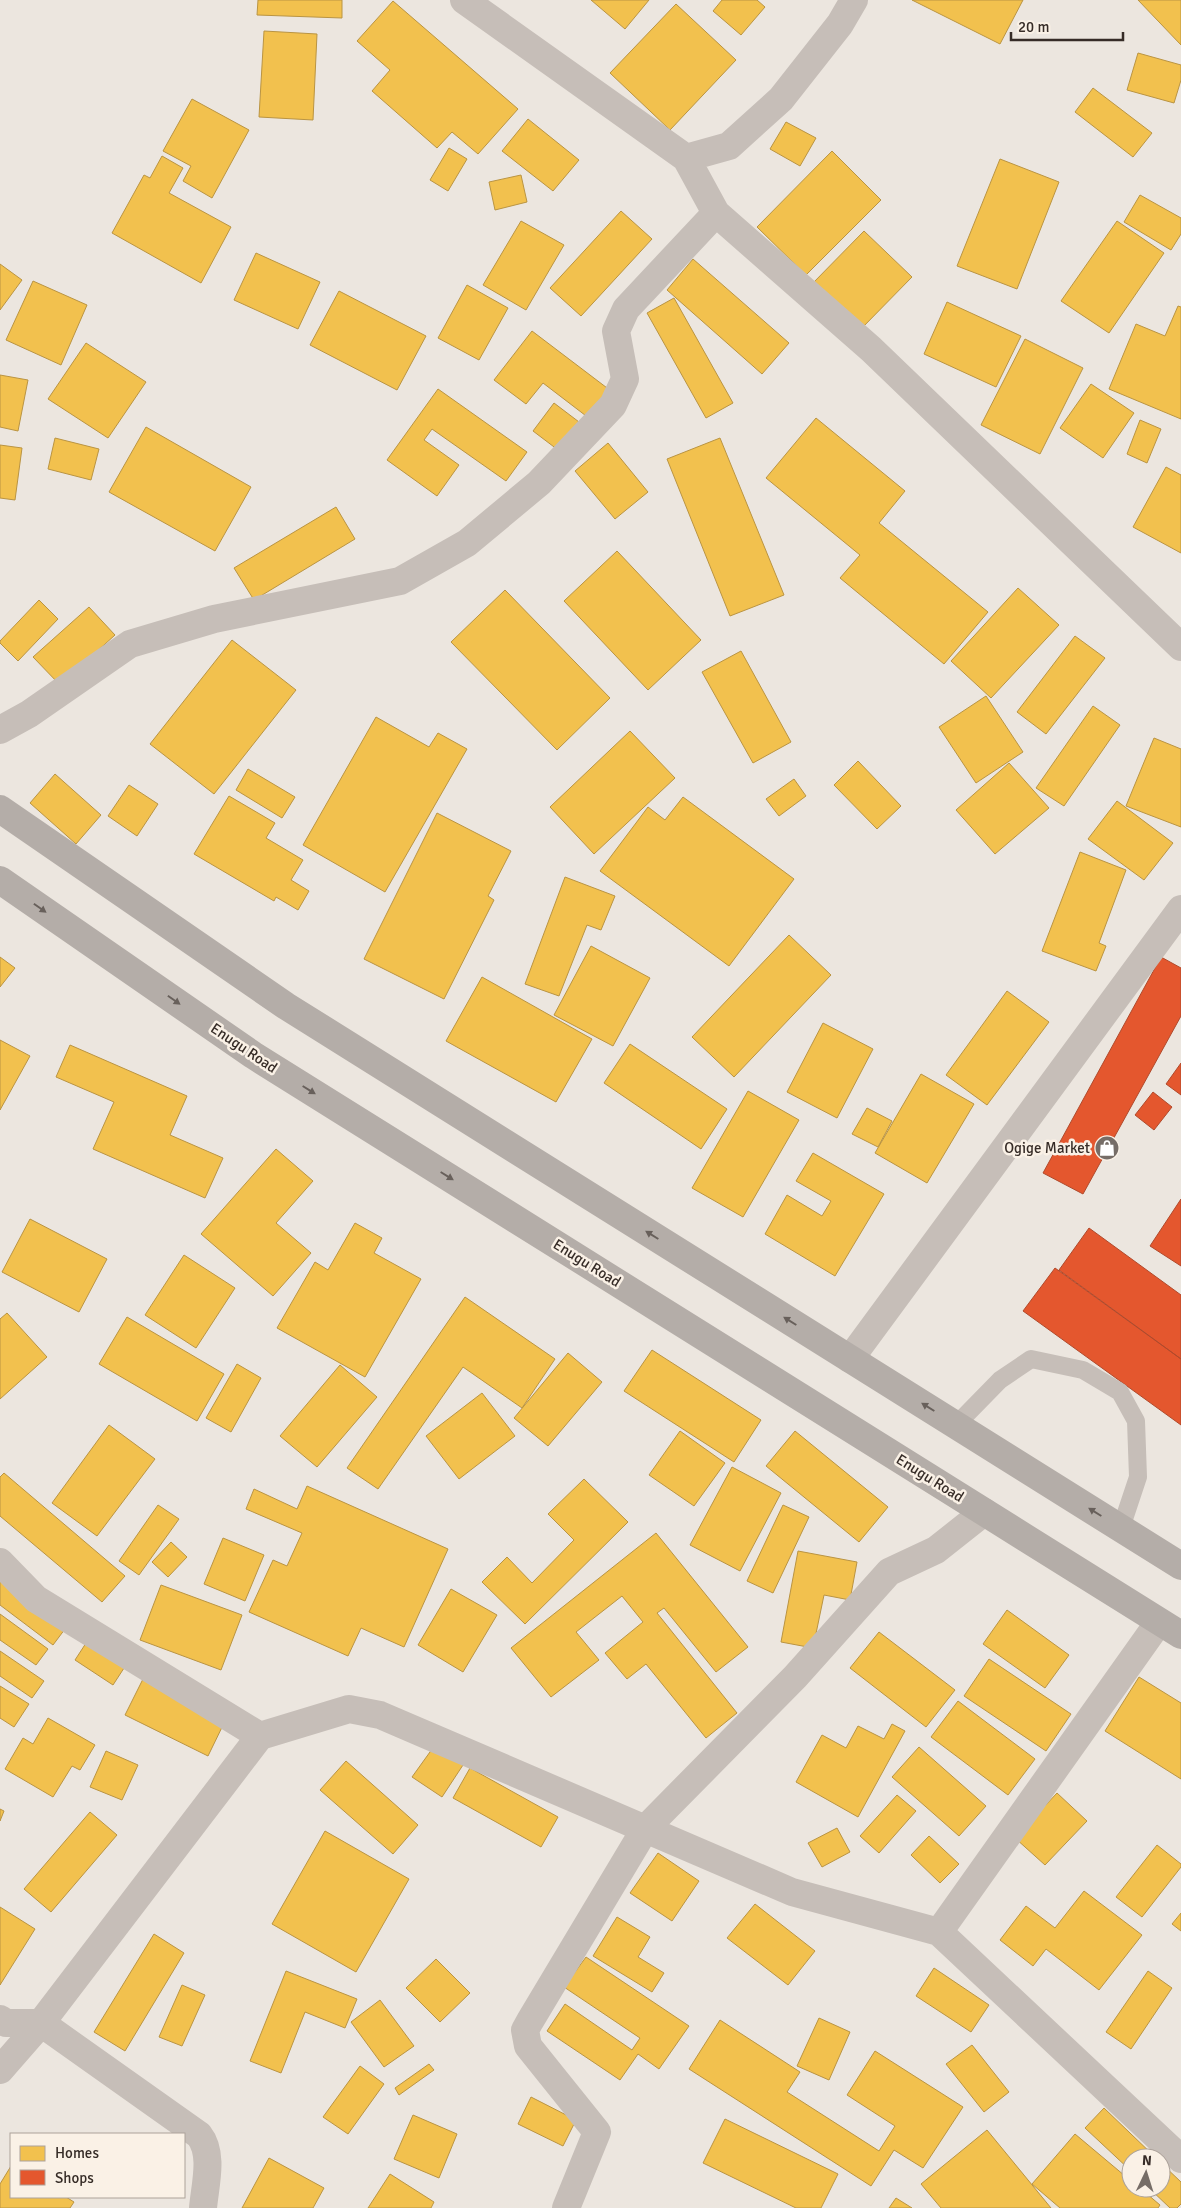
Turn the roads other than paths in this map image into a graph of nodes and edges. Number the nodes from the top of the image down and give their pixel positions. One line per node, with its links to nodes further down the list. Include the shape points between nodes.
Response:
1 (464, 0): 3 (street)
2 (854, 0): 3 (street, via 840,24 782,99 730,146)
3 (686, 158): 4 (street)
4 (716, 213): 5 (street, via 871,349); 6 (street, via 626,309 616,331 625,379 613,405 539,483 467,543 400,581 214,620 130,644 29,714)
5 (1181, 647)
6 (0, 730)
7 (0, 809): 10 (main road, one-way to 7, via 286,1006)
8 (0, 880): 12 (main road, Enugu Road, one-way to 12, via 254,1055)
9 (1181, 909): 10 (street)
10 (850, 1359): 11 (main road, one-way to 10)
11 (956, 1425): 13 (main road, one-way to 11); 13 (lane, via 1000,1380 1031,1359 1082,1370 1120,1392 1136,1421 1138,1477)
12 (984, 1512): 16 (main road, Enugu Road); 18 (street, via 936,1550 889,1572 796,1677)
13 (1121, 1528): 15 (main road)
14 (0, 1562): 17 (street, via 36,1599)
15 (1181, 1566)
16 (1170, 1628): 19 (street)
17 (260, 1736): 18 (street, via 349,1709 380,1715); 21 (street)
18 (646, 1829): 19 (street, via 792,1892); 25 (street, via 525,2030 528,2046 597,2132)
19 (939, 1932): 23 (street)
20 (0, 2019): 21 (street, via 6,2023)
21 (41, 2023): 22 (street); 24 (street, via 198,2135 206,2144)
22 (0, 2070)
23 (1181, 2159)
24 (204, 2208)
25 (566, 2208)

